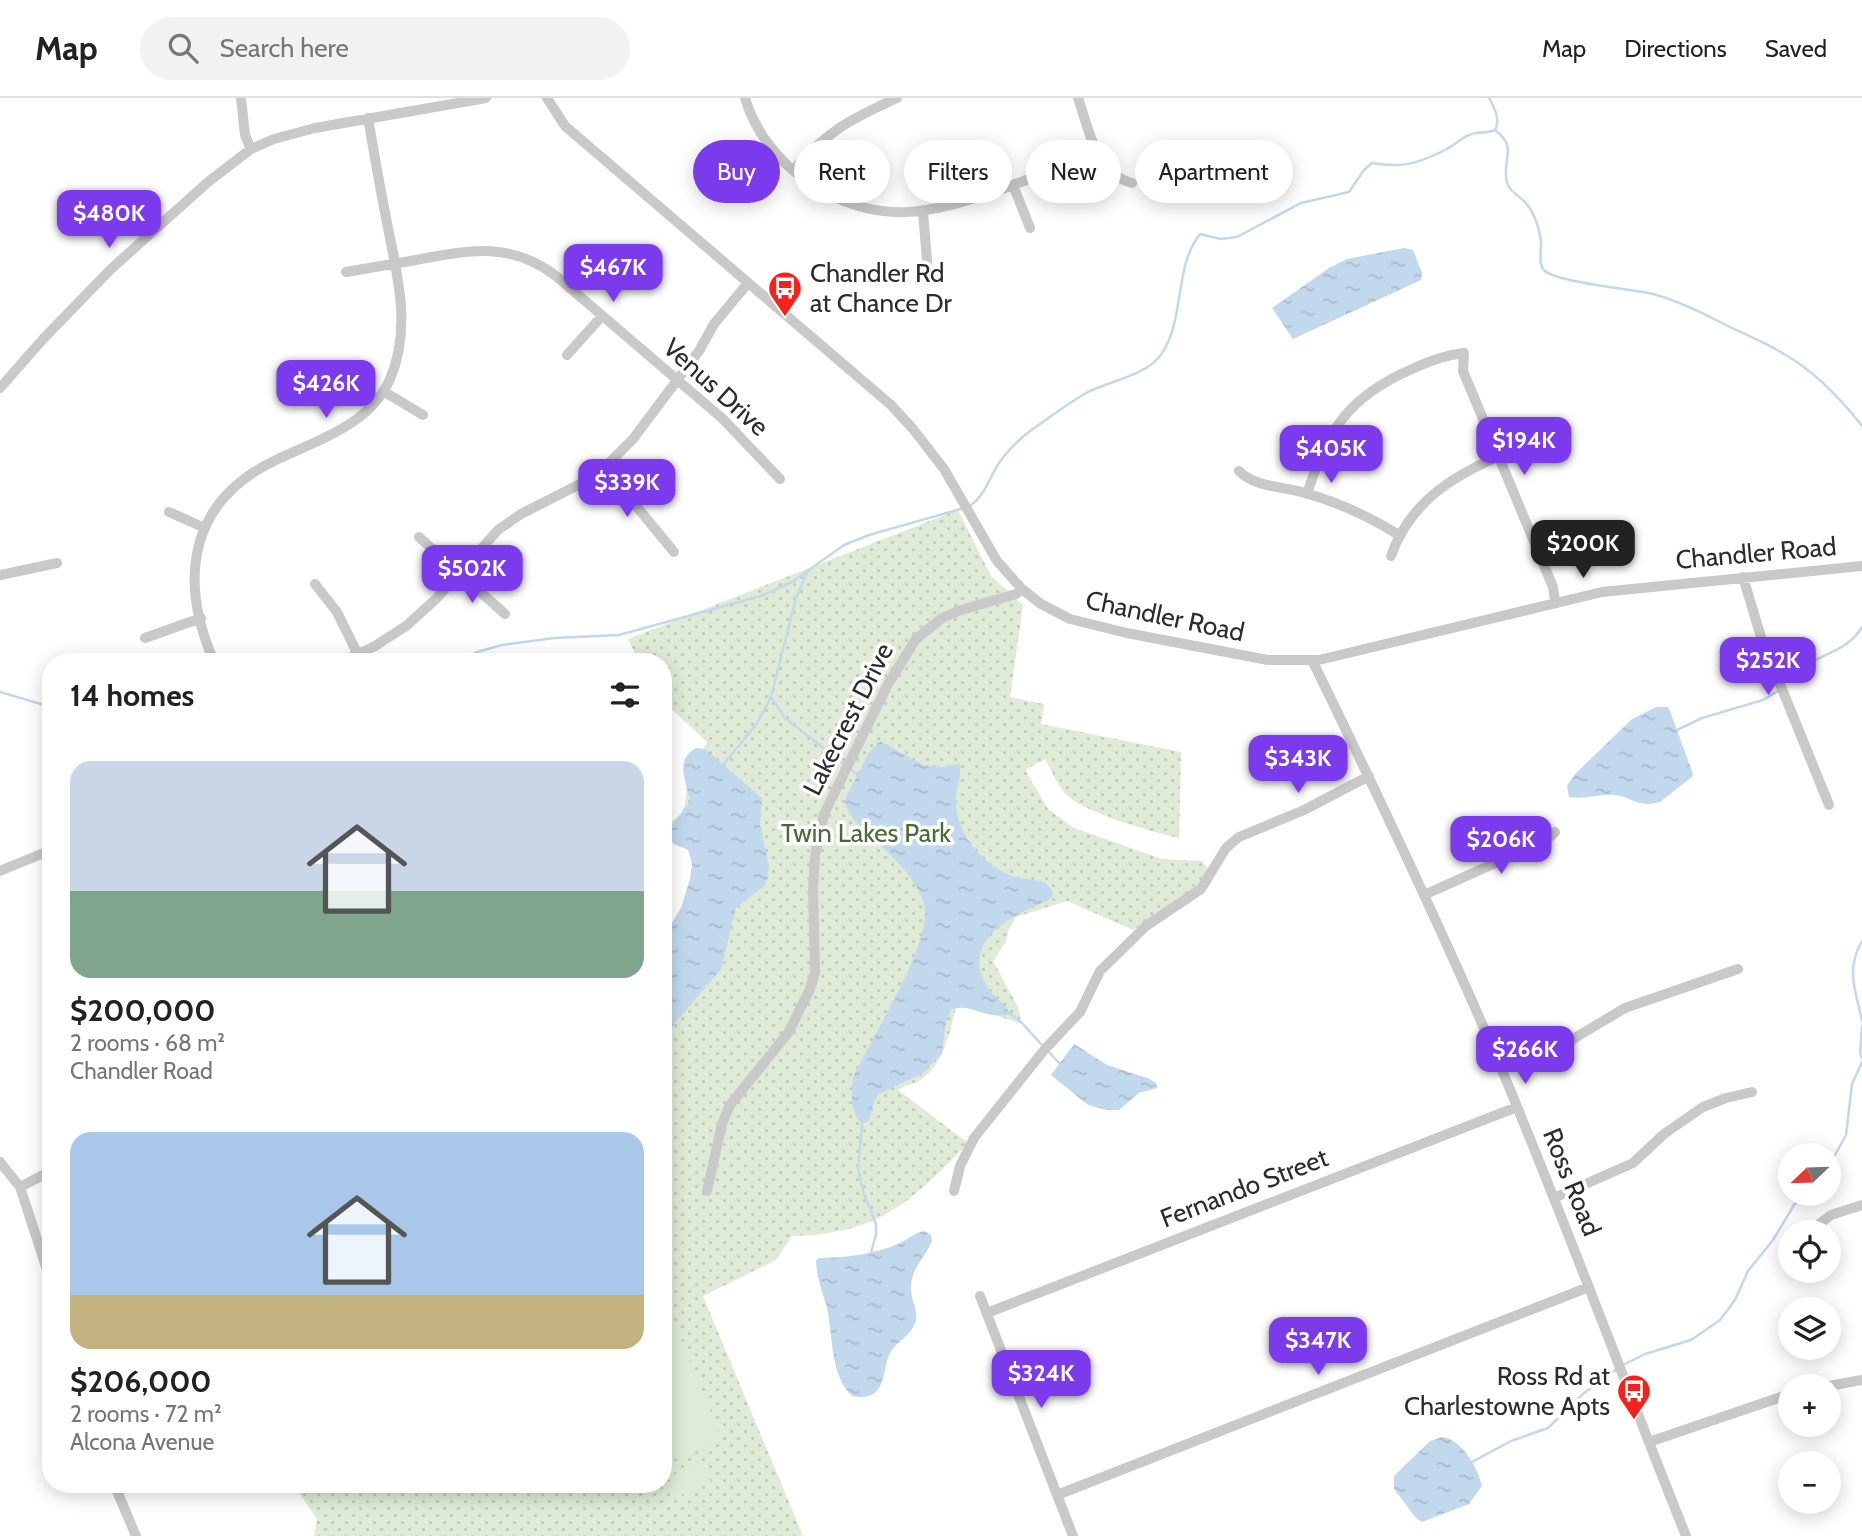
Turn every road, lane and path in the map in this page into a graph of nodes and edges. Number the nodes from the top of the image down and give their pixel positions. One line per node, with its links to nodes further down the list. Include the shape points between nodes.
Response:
1 (241, 98): 9 (street)
2 (486, 98): 7 (street)
3 (547, 98): 20 (street, Chandler Road, via 565,125)
4 (745, 98): 10 (street, via 763,136)
5 (897, 98): 10 (street, via 842,124)
6 (1078, 98): 8 (street)
7 (368, 118): 9 (street, via 299,131); 17 (street)
8 (1093, 140)
9 (251, 149): 24 (street, via 104,276)
10 (793, 170): 15 (street, via 832,196 858,206)
11 (1121, 179): 13 (street)
12 (1026, 180): 14 (street)
13 (1132, 183)
14 (1013, 185): 15 (street); 16 (street)
15 (923, 212): 19 (street)
16 (1030, 228)
17 (395, 264): 18 (street, Venus Drive); 21 (street, Venus Drive, via 475,250 514,255 550,271); 25 (street, via 401,291 401,334)
18 (346, 272)
19 (928, 274)
20 (748, 283): 23 (street); 45 (street, Chandler Road, via 913,429 952,482 997,561)
21 (602, 316): 22 (street); 23 (street, Venus Drive)
22 (567, 355)
23 (677, 380): 29 (street, via 633,439); 31 (street, Venus Drive, via 732,428)
24 (0, 388)
25 (383, 391): 26 (street); 34 (street, via 348,426 244,480 225,496)
26 (423, 415)
27 (1542, 438): 28 (street)
28 (1498, 456): 32 (street, via 1463,371 1464,353 1440,357 1363,396 1327,442); 35 (street, via 1457,475 1436,492); 46 (street)
29 (604, 467): 37 (street); 41 (street, via 509,522)
30 (1239, 471): 32 (street, via 1252,481)
31 (780, 480)
32 (1307, 494): 35 (street, via 1352,509)
33 (169, 512): 34 (street)
34 (205, 528): 48 (street, via 194,565)
35 (1399, 536): 38 (street)
36 (418, 537): 41 (street)
37 (674, 552)
38 (1391, 556)
39 (57, 563): 42 (street)
40 (1862, 566): 43 (street, Chandler Road)
41 (459, 573): 47 (street); 52 (street, via 406,626)
42 (0, 575)
43 (1743, 577): 46 (street, Chandler Road, via 1602,592); 55 (street, via 1761,637)
44 (315, 584): 51 (street, via 337,612)
45 (1022, 589): 53 (street, Chandler Road, via 1059,614 1104,629 1261,659); 67 (street, Lakecrest Drive, via 950,614 933,625 916,639 887,684 824,814 815,856 815,973 810,989 788,1033 730,1105)
46 (1555, 602): 53 (street, Chandler Road)
47 (505, 614)
48 (201, 618): 49 (street); 50 (street)
49 (145, 638)
50 (211, 653)
51 (357, 653)
52 (361, 653)
53 (1312, 660): 54 (street, Ross Road)
54 (1368, 776): 59 (street, Ross Road); 68 (street, via 1239,837 1226,848 1201,889 1146,926 1100,971 1080,1012 974,1138)
55 (1829, 805)
56 (1555, 832): 59 (street)
57 (42, 854): 58 (street)
58 (0, 871)
59 (1424, 895): 61 (street, Ross Road)
60 (1738, 969): 61 (street, via 1625,1008 1568,1042)
61 (1499, 1065): 63 (street, Ross Road)
62 (1752, 1092): 69 (street, via 1703,1107 1633,1163)
63 (1517, 1107): 69 (street, Ross Road); 75 (street, Fernando Street)
64 (0, 1162): 66 (street)
65 (42, 1176): 66 (street)
66 (20, 1187): 72 (street)
67 (707, 1191)
68 (954, 1191)
69 (1554, 1198): 73 (street, Ross Road)
70 (1862, 1205): 71 (street)
71 (1824, 1220)
72 (42, 1254)
73 (1589, 1287): 79 (street, Ross Road); 81 (street)
74 (980, 1296): 75 (street)
75 (987, 1313): 81 (street)
76 (1862, 1380): 77 (street)
77 (1841, 1384)
78 (1778, 1398): 79 (street)
79 (1649, 1442): 84 (street, Ross Road)
80 (118, 1493): 82 (street)
81 (1057, 1494): 83 (street)
82 (135, 1536)
83 (1073, 1536)
84 (1686, 1536)

